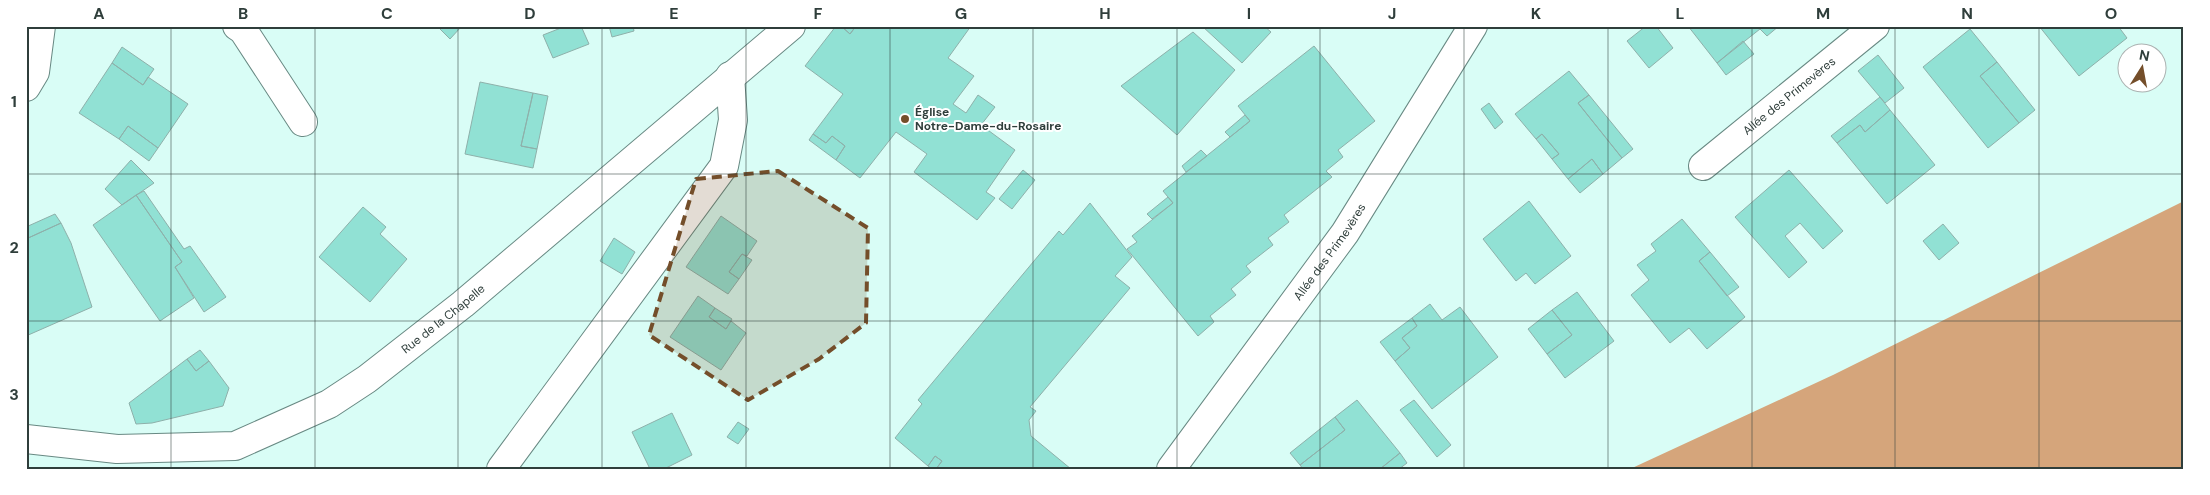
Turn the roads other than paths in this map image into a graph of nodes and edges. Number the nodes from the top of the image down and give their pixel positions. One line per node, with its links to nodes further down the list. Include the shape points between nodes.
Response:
1 (41, 26): 7 (street, via 35,72)
2 (237, 26): 8 (street, via 243,30)
3 (790, 26): 6 (street, Rue de la Chapelle)
4 (1474, 26): 12 (street, Allée des Primevères, via 1345,233)
5 (1875, 26): 9 (street, Allée des Primevères)
6 (730, 76): 10 (street, Rue de la Chapelle, via 463,304 367,379 329,404 234,446 117,449); 11 (street, via 733,120 724,166)
7 (26, 87)
8 (303, 122)
9 (1703, 166)
10 (26, 438)
11 (500, 469)
12 (1171, 469)

